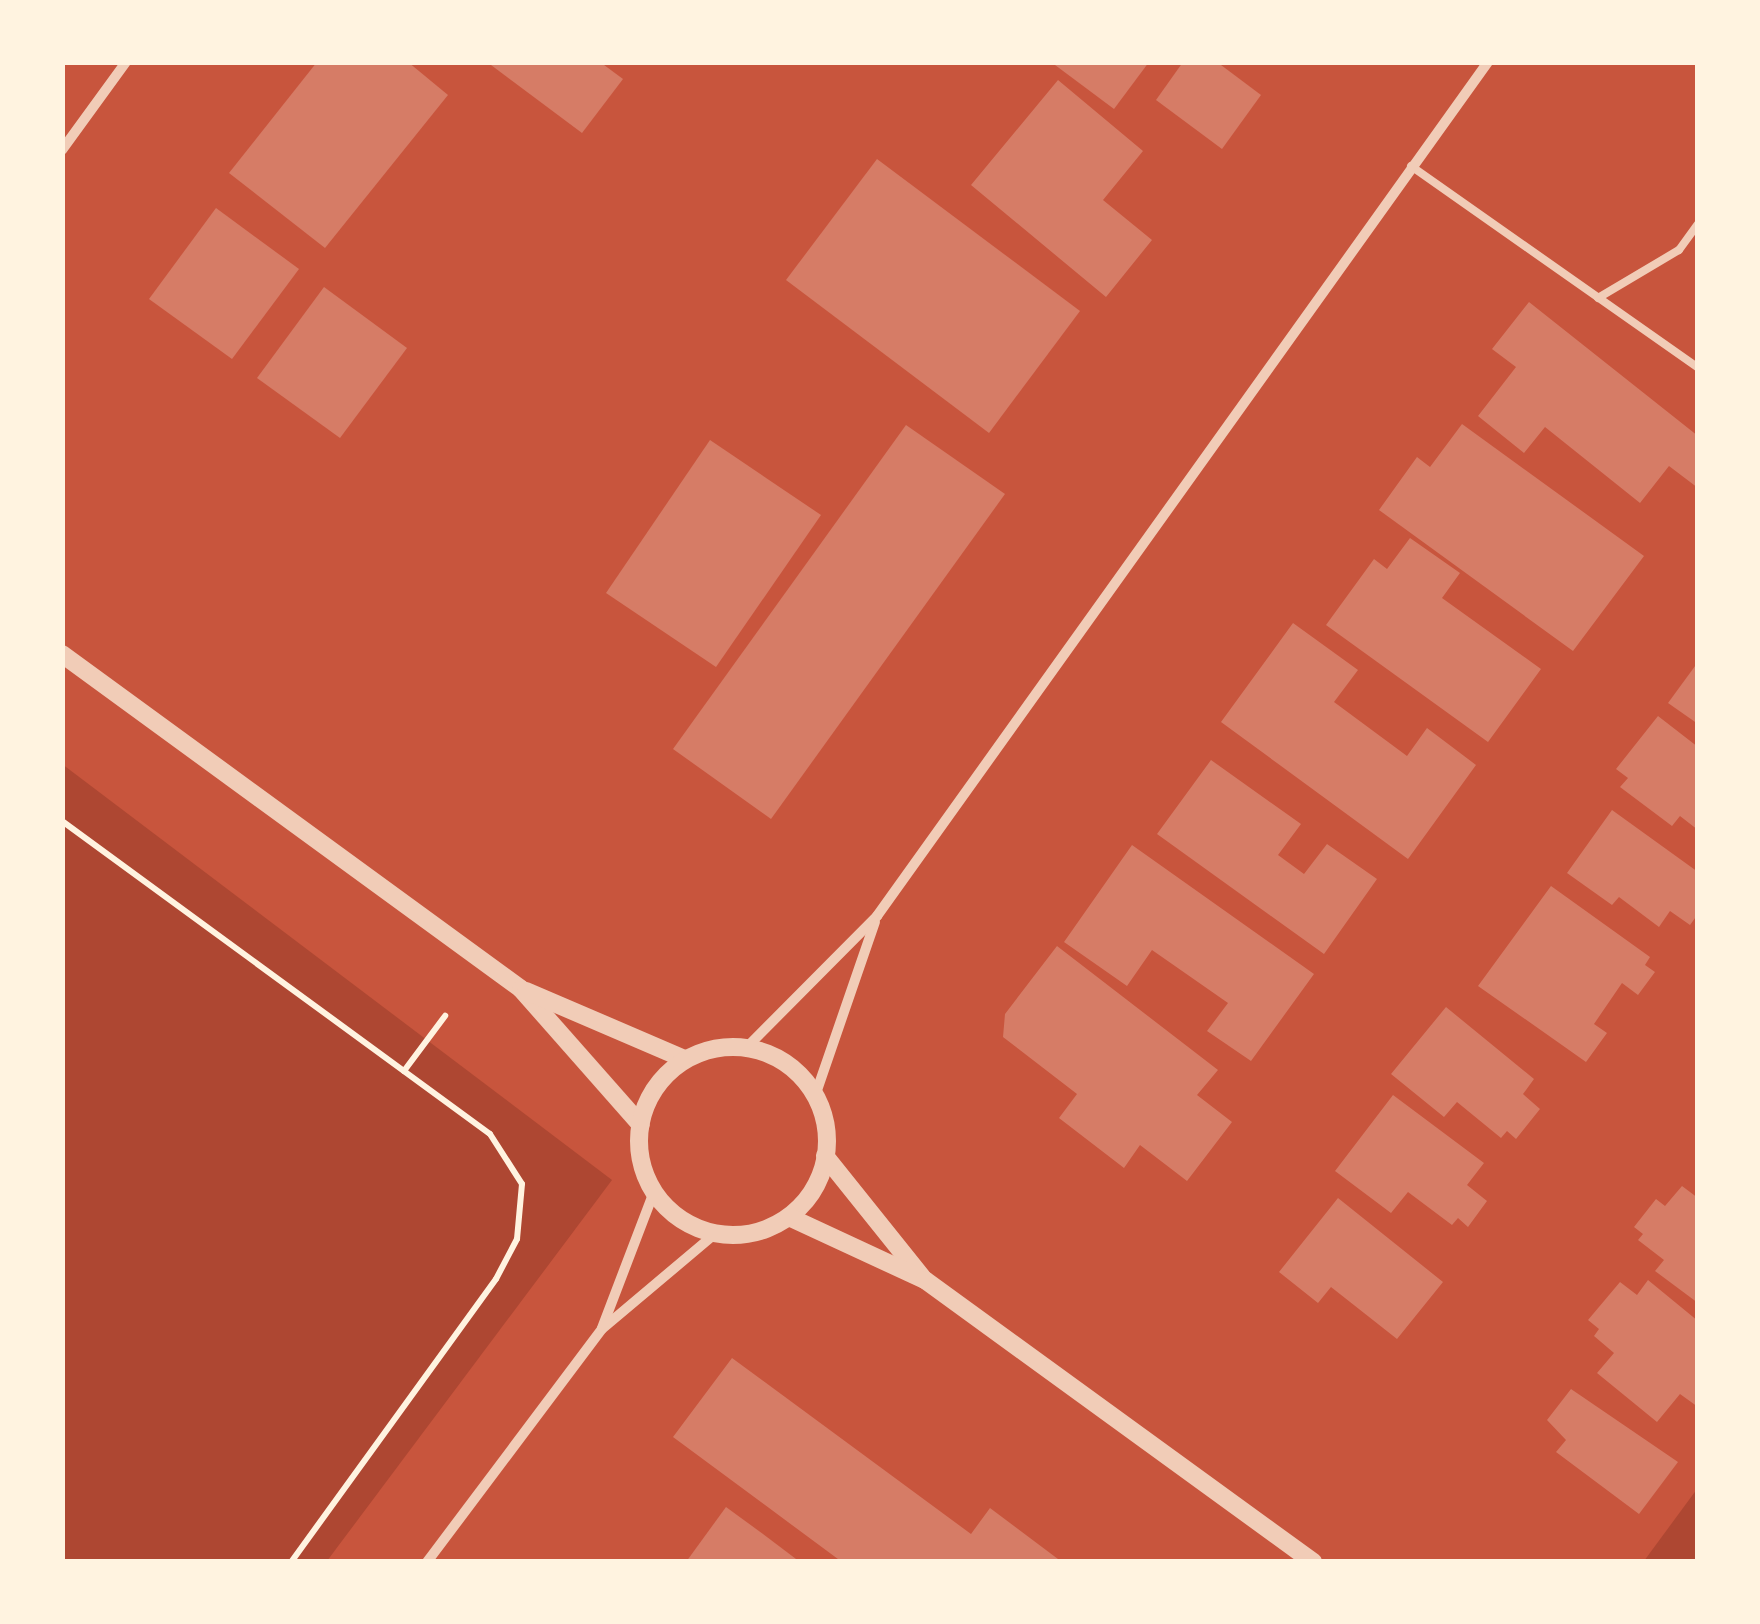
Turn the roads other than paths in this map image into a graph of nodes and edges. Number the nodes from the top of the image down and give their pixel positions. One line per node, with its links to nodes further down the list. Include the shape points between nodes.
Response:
1 (126, 62): 3 (street)
2 (1488, 62): 4 (street)
3 (62, 150)
4 (1411, 166): 6 (lane); 9 (street)
5 (1698, 224): 6 (lane, via 1678,250)
6 (1598, 298): 7 (lane)
7 (1698, 368)
8 (62, 654): 10 (street)
9 (877, 916): 11 (street); 13 (street)
10 (520, 989): 12 (street); 14 (street)
11 (747, 1047): 12 (street, via 715,1048); 13 (street, via 778,1057)
12 (685, 1059): 14 (street, via 659,1080)
13 (815, 1096): 15 (street, via 827,1136)
14 (641, 1125): 16 (street, via 638,1140)
15 (825, 1156): 17 (street, via 809,1197); 19 (street)
16 (654, 1192): 18 (street, via 683,1221); 20 (street)
17 (789, 1216): 18 (street, via 764,1230); 19 (street)
18 (716, 1233): 20 (street)
19 (924, 1280): 22 (street)
20 (602, 1329): 21 (street)
21 (427, 1562)
22 (1313, 1562)

